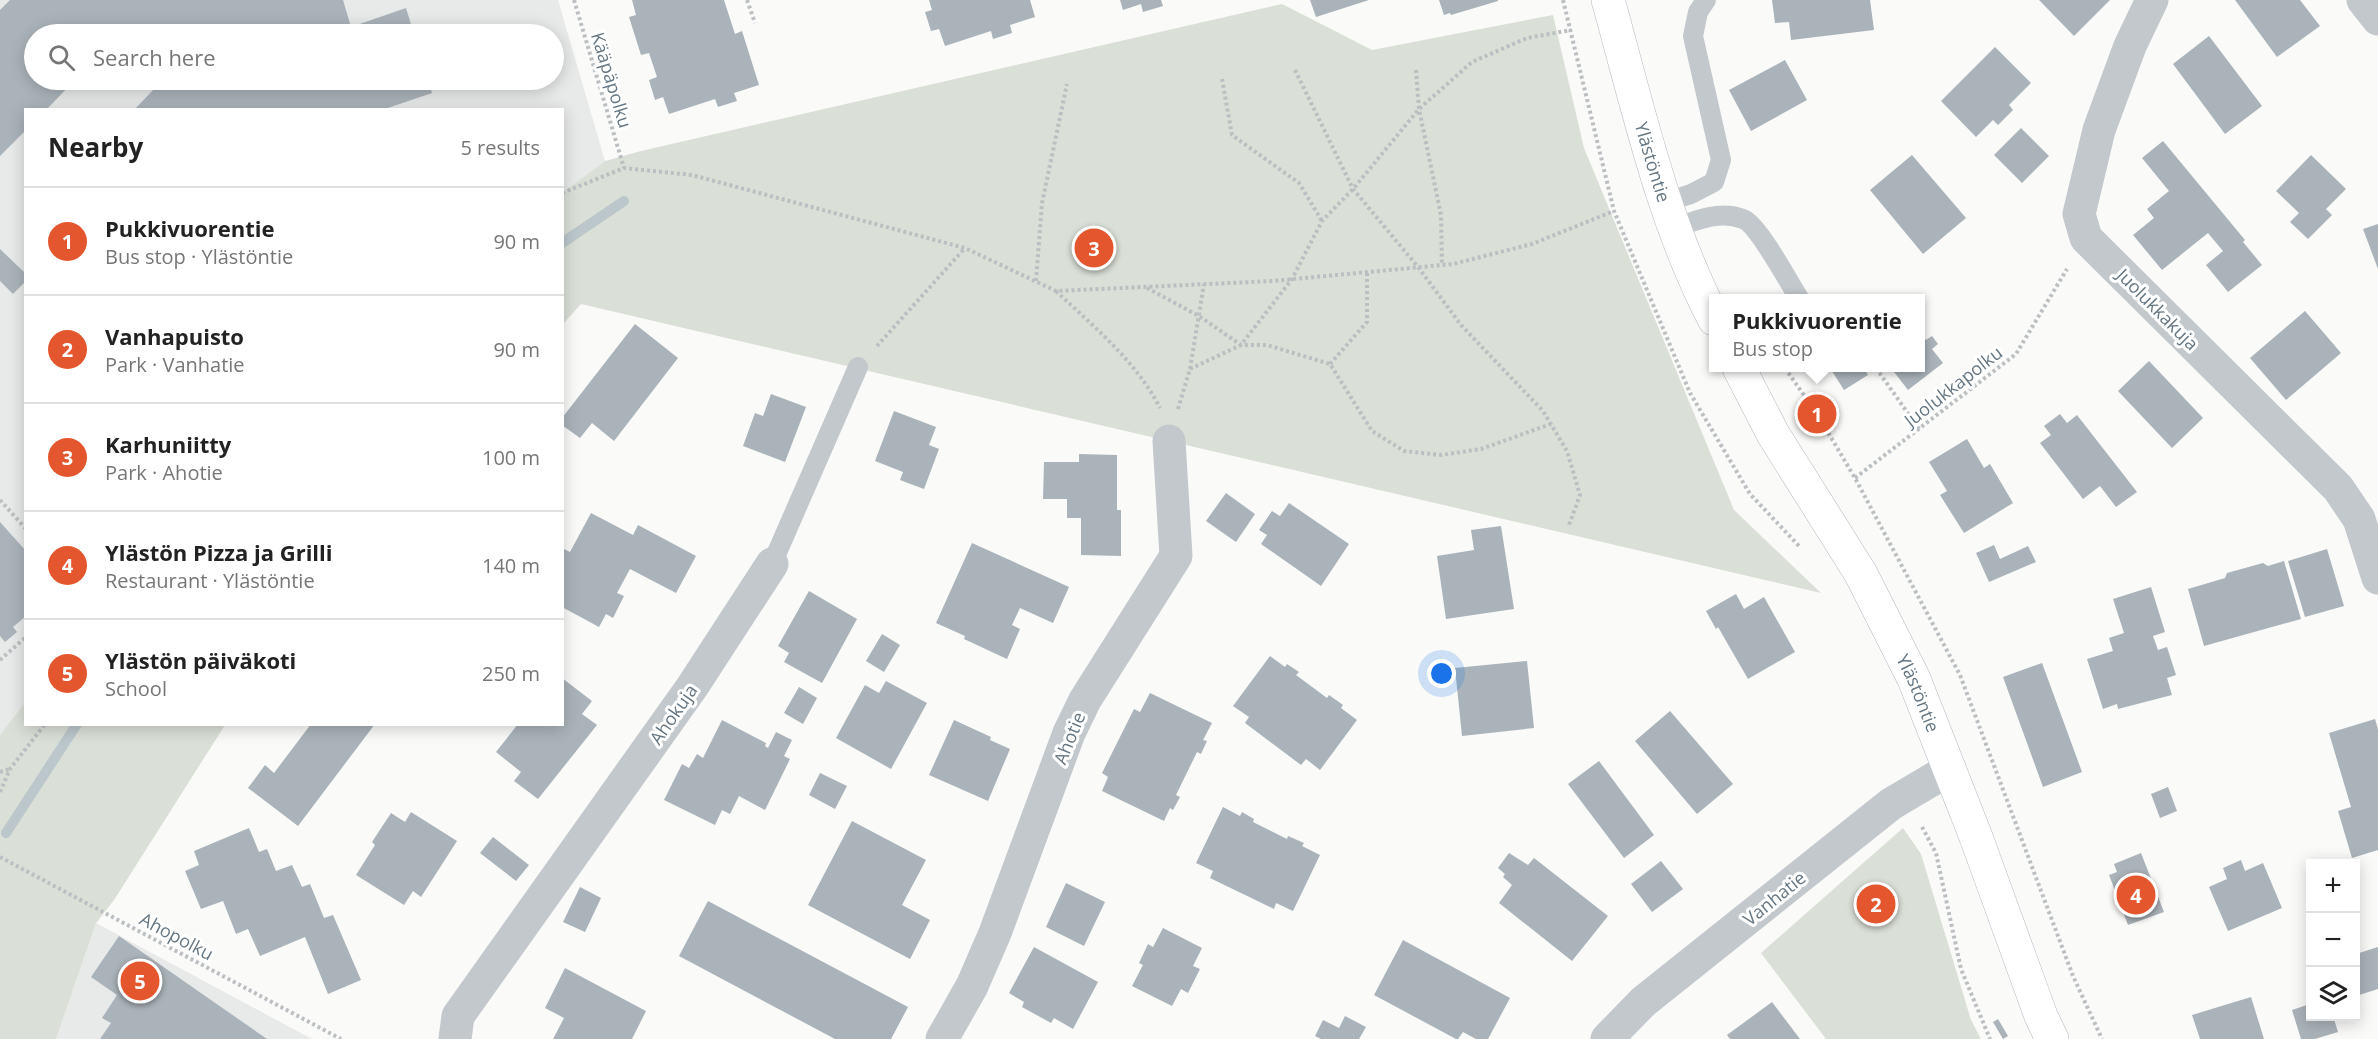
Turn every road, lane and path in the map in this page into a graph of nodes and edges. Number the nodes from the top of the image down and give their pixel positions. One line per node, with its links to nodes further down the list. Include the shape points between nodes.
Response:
1 (573, 0): 15 (path, Kääpäpolku)
2 (747, 0): 8 (path)
3 (1608, 0): 19 (main road, Ylästöntie)
4 (1706, 0): 19 (lane, via 1698,12 1693,36 1721,160 1714,182 1691,194)
5 (2152, 0): 21 (street, via 2130,46 2099,130 2079,214)
6 (2363, 0): 7 (street)
7 (2378, 19)
8 (755, 23)
9 (1571, 30): 14 (path, via 1527,38 1472,62)
10 (1295, 70): 16 (path)
11 (1416, 70): 14 (path)
12 (1222, 79): 20 (path, via 1232,135 1299,183)
13 (1067, 84): 27 (path, via 1041,203)
14 (1419, 109): 16 (path); 23 (path, via 1441,215)
15 (624, 168): 17 (path); 22 (path, via 692,176)
16 (1353, 189): 20 (path); 24 (path)
17 (564, 192)
18 (1614, 211): 23 (path, via 1532,244)
19 (1670, 215): 31 (lane, via 1745,219 1756,229); 32 (main road, Ylästöntie)
20 (1322, 221): 26 (path)
21 (2086, 238): 42 (path, Juolukkapolku, via 2016,354); 49 (street, Juolukkakuja, via 2338,488 2359,519)
22 (965, 248): 27 (path); 36 (path)
23 (1442, 265): 24 (path)
24 (1418, 267): 25 (path); 41 (path, via 1461,325 1544,411)
25 (1367, 272): 26 (path); 35 (path, via 1367,322)
26 (1292, 279): 28 (path); 34 (path)
27 (1036, 281): 30 (path)
28 (1204, 284): 29 (path); 33 (path)
29 (1146, 287): 30 (path); 33 (path)
30 (1056, 291): 43 (path, via 1108,339 1139,375 1159,407)
31 (1797, 294)
32 (1709, 311)
33 (1199, 316): 34 (path); 37 (path)
34 (1241, 345): 35 (path, via 1268,345); 37 (path)
35 (1330, 364): 41 (path, via 1372,431 1404,451 1441,454 1481,449)
36 (858, 367): 48 (lane, Ahokuja)
37 (1190, 369): 43 (path)
38 (1741, 372): 54 (main road, Ylästöntie, via 1773,434 1877,603 1914,679)
39 (1788, 372): 44 (path)
40 (1879, 372): 42 (path)
41 (1551, 424): 46 (path, via 1567,451 1580,495)
42 (1919, 429): 44 (path, Juolukkapolku)
43 (1169, 441): 60 (street, Ahotie, via 1176,556 1085,700 995,933 972,986)
44 (1855, 478): 63 (path, via 1960,675 2073,976)
45 (0, 500): 47 (path)
46 (1569, 525)
47 (24, 527)
48 (772, 564): 59 (street, Ahokuja, via 692,687 458,1016)
49 (2378, 578)
50 (24, 639): 51 (path)
51 (0, 660)
52 (43, 726): 53 (path)
53 (9, 769): 55 (path); 56 (path)
54 (1950, 769): 61 (street, Vanhatie, via 1882,812 1644,1002); 62 (main road, Ylästöntie)
55 (0, 772)
56 (0, 792)
57 (0, 857): 58 (path, Ahopolku)
58 (341, 1039)
59 (455, 1039)
60 (942, 1039)
61 (1607, 1039)
62 (2052, 1039)
63 (2102, 1039)

